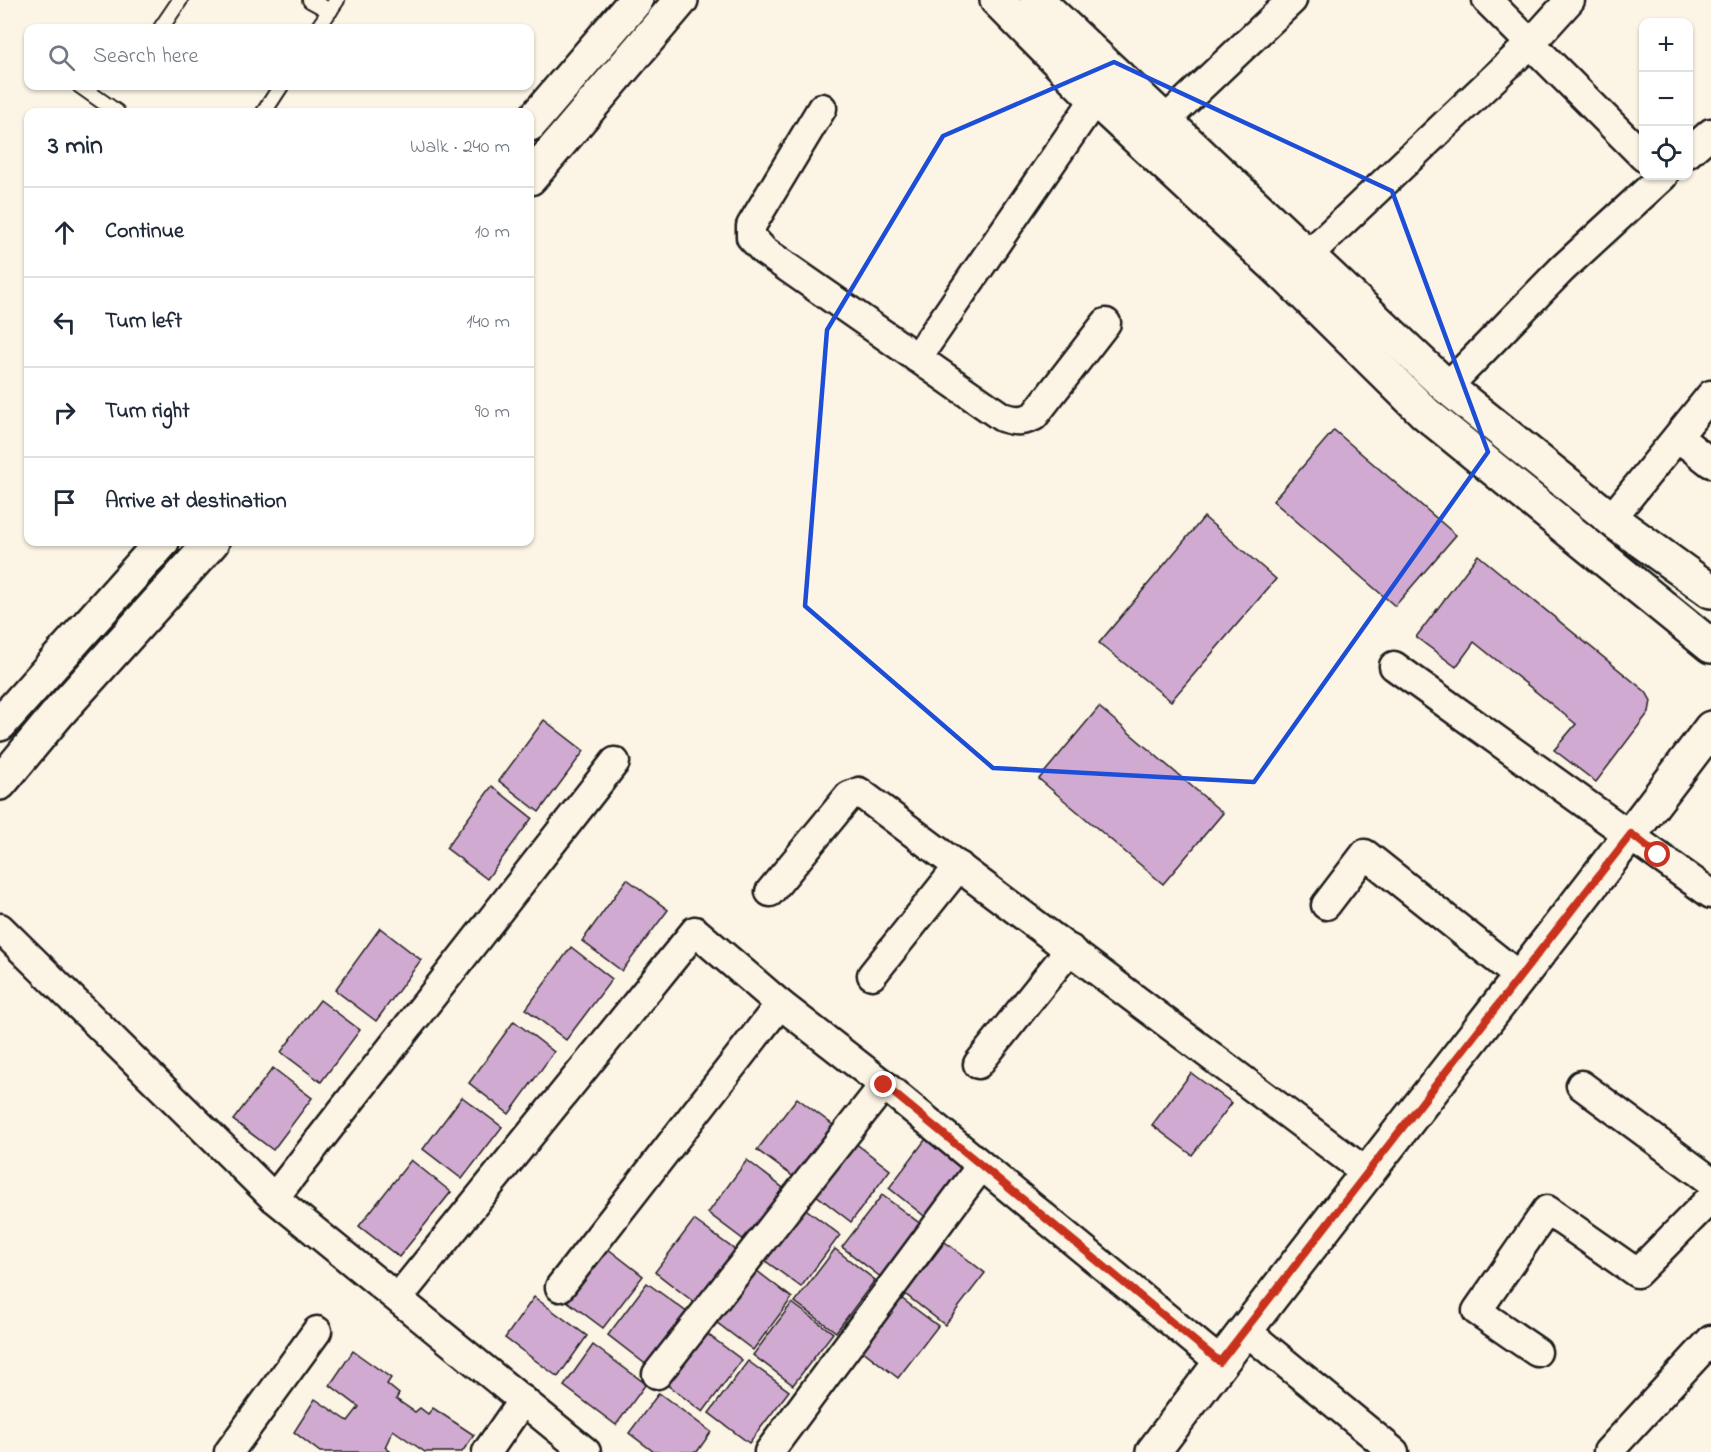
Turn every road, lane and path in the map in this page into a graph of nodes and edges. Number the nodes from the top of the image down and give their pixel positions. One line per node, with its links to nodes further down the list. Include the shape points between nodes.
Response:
1 (180, 0): 11 (lane)
2 (310, 0): 10 (lane)
3 (636, 0): 20 (street)
4 (681, 0): 26 (street)
5 (997, 0): 14 (street)
6 (1037, 0): 14 (street)
7 (1292, 0): 21 (street)
8 (1487, 0): 13 (street)
9 (1570, 0): 13 (street)
10 (333, 6): 12 (lane)
11 (164, 24)
12 (321, 24)
13 (1531, 43): 25 (street); 28 (street)
14 (1105, 87): 21 (street); 23 (street); 30 (street)
15 (86, 90): 17 (lane)
16 (278, 90): 18 (lane)
17 (111, 108)
18 (267, 108)
19 (822, 108): 30 (street, via 751,226 751,237 764,251)
20 (534, 119)
21 (1165, 120): 23 (street); 28 (street)
22 (1711, 133): 24 (street)
23 (1142, 142): 39 (street, via 1425,413)
24 (1693, 149)
25 (1639, 152)
26 (534, 173)
27 (1658, 180): 31 (street, via 1562,269)
28 (1308, 255): 31 (street)
29 (1106, 323): 30 (street, via 1034,416 1025,421 1002,417)
30 (918, 358)
31 (1447, 387): 35 (street)
32 (1711, 394): 33 (street)
33 (1678, 437): 34 (street); 35 (street)
34 (1711, 463)
35 (1611, 519): 38 (street)
36 (158, 546): 41 (street)
37 (208, 546): 44 (street)
38 (1711, 591)
39 (1711, 646)
40 (1394, 666): 45 (street)
41 (0, 724)
42 (1711, 728): 45 (street)
43 (615, 762): 61 (street)
44 (0, 783)
45 (1631, 834): 48 (street); 53 (street)
46 (959, 866): 47 (street, via 859,792 849,796); 51 (street); 52 (street)
47 (770, 892)
48 (1711, 894)
49 (1326, 905): 53 (street, via 1365,854)
50 (0, 928): 61 (street)
51 (1070, 949): 55 (street); 59 (street)
52 (872, 975)
53 (1521, 978): 59 (street)
54 (780, 1004): 57 (street); 63 (street); 64 (street, via 695,931)
55 (978, 1064)
56 (1581, 1084): 60 (street)
57 (884, 1085): 58 (street); 70 (street)
58 (981, 1166): 69 (street); 75 (street)
59 (1367, 1173): 65 (street)
60 (1711, 1181)
61 (274, 1198): 64 (street)
62 (1711, 1198): 68 (street, via 1638,1273 1547,1210 1477,1311)
63 (560, 1287)
64 (398, 1298): 71 (street)
65 (1245, 1330): 69 (street); 77 (street)
66 (317, 1331): 72 (street)
67 (1711, 1340): 78 (street)
68 (1538, 1352)
69 (1220, 1362): 76 (street)
70 (657, 1374)
71 (523, 1400): 73 (street); 74 (street)
72 (229, 1452)
73 (487, 1452)
74 (586, 1452)
75 (769, 1452)
76 (1153, 1452)
77 (1394, 1452)
78 (1608, 1452)

